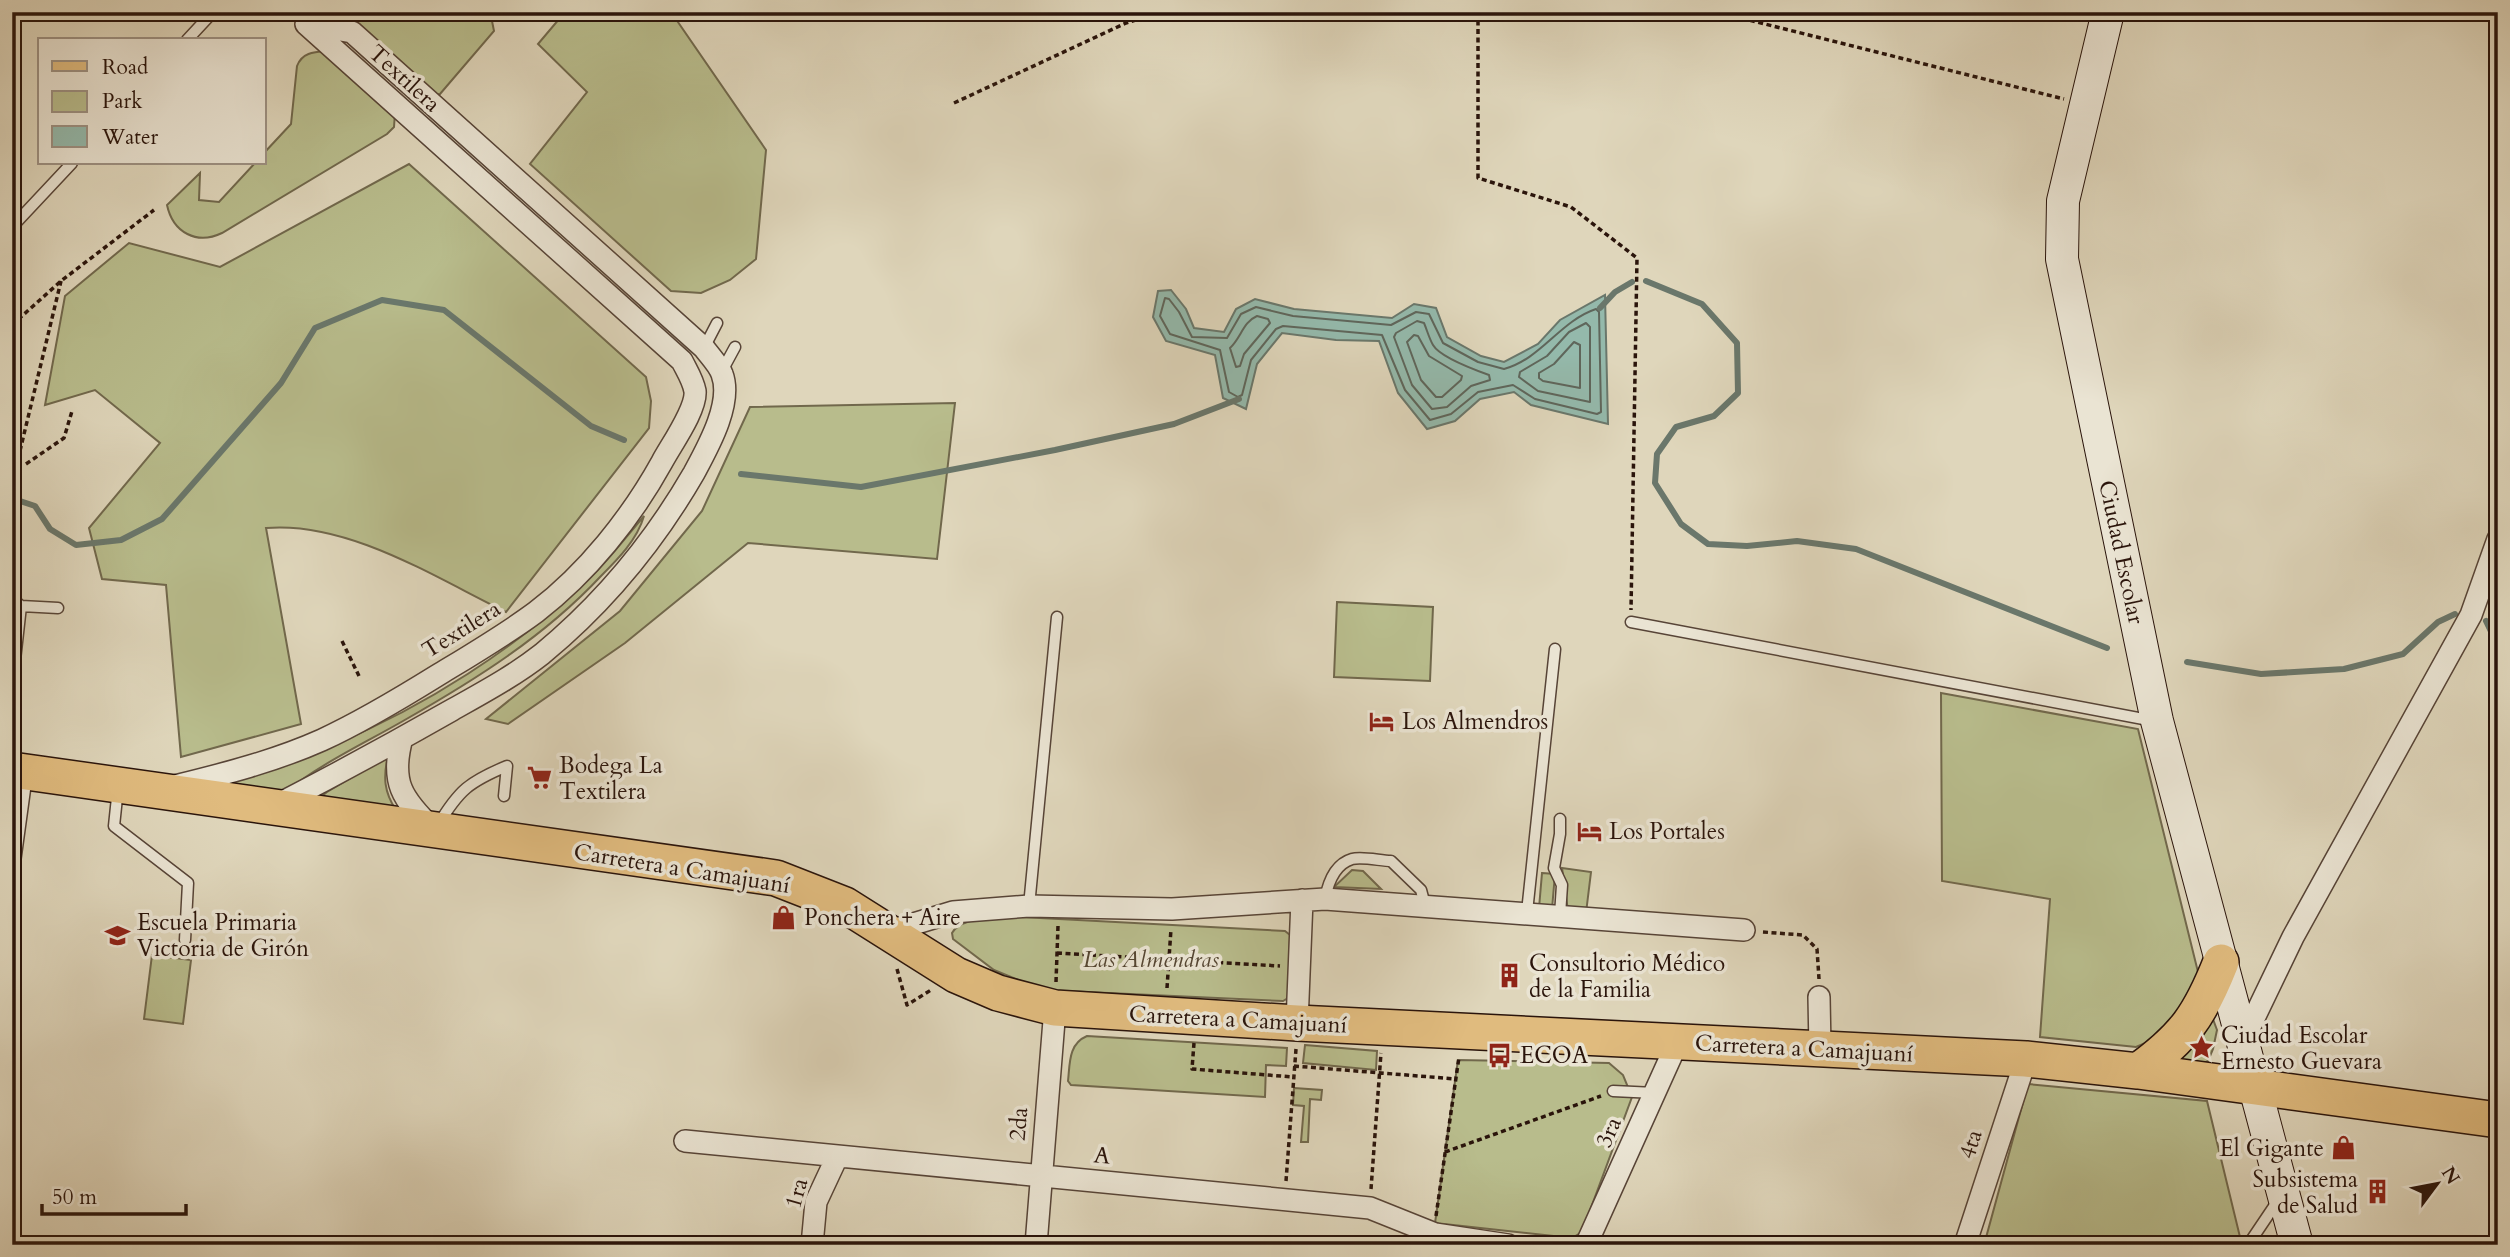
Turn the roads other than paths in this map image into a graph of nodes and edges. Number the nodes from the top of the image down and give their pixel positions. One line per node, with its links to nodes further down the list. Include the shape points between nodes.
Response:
1 (213, 12): 4 (lane)
2 (2108, 12): 21 (street, Ciudad Escolar, via 2063,201 2062,259)
3 (299, 18): 9 (street, Textilera, via 352,32); 10 (street, Textilera)
4 (189, 38)
5 (71, 164): 6 (lane)
6 (12, 227)
7 (717, 323): 9 (lane)
8 (735, 346): 11 (lane)
9 (704, 348): 10 (street, via 694,360); 11 (street, Textilera)
10 (682, 361): 13 (street, Textilera, via 695,393)
11 (722, 371): 12 (street, via 726,387)
12 (723, 409): 13 (street, via 711,404); 22 (street, via 703,457 672,511 635,563 586,615 540,655)
13 (690, 411): 25 (street, Textilera, via 650,483 618,528 579,573 503,636 321,740 244,769)
14 (2498, 539): 45 (street, via 2471,615 2293,937)
15 (16, 602): 16 (lane); 20 (lane)
16 (58, 608)
17 (1057, 617): 34 (lane)
18 (1631, 622): 21 (lane)
19 (1555, 649): 35 (lane)
20 (12, 687)
21 (2157, 721): 40 (street, Ciudad Escolar)
22 (402, 738): 27 (street); 29 (street, via 396,775 401,791)
23 (20, 771): 24 (main road, Carretera a Camajuaní); 30 (lane)
24 (119, 785): 25 (main road, Carretera a Camajuaní); 39 (lane, via 114,826 188,883)
25 (157, 791): 27 (main road, Carretera a Camajuaní)
26 (504, 796): 29 (lane, via 507,766 477,779 457,796)
27 (274, 807): 29 (main road, Carretera a Camajuaní)
28 (1560, 819): 36 (lane, via 1554,868 1562,885)
29 (435, 830): 38 (main road, Carretera a Camajuaní, via 776,878 845,905)
30 (12, 884)
31 (1325, 899): 32 (street); 33 (street); 33 (lane, via 1335,871 1353,859 1391,861 1421,890)
32 (1301, 900): 34 (street, via 1172,909); 43 (street)
33 (1424, 905): 35 (street)
34 (1029, 906): 38 (street, via 953,912)
35 (1527, 912): 36 (street)
36 (1560, 915): 37 (street)
37 (1744, 930)
38 (887, 932): 42 (main road, Carretera a Camajuaní, via 956,975 998,993)
39 (185, 940)
40 (2221, 962): 45 (street, Ciudad Escolar); 48 (main road, via 2206,1001 2187,1030)
41 (1819, 997): 46 (street)
42 (1055, 1008): 43 (main road, Carretera a Camajuaní); 55 (street, 2da)
43 (1297, 1023): 44 (main road, Carretera a Camajuaní)
44 (1678, 1041): 46 (main road, Carretera a Camajuaní); 51 (street, 3ra)
45 (2242, 1043): 49 (street, Ciudad Escolar)
46 (1820, 1048): 47 (main road, Carretera a Camajuaní)
47 (2026, 1059): 48 (main road, Carretera a Camajuaní); 61 (street, 4ta)
48 (2138, 1071): 49 (main road, Carretera a Camajuaní)
49 (2253, 1088): 52 (main road, Carretera a Camajuaní); 56 (street, Ciudad Escolar)
50 (1613, 1091): 51 (lane)
51 (1655, 1093): 60 (street, 3ra)
52 (2498, 1120)
53 (685, 1141): 54 (street, A)
54 (836, 1157): 55 (street, A); 57 (street, 1ra, via 816,1202)
55 (1040, 1176): 58 (street, 2da); 59 (street, A, via 1370,1208 1433,1233)
56 (2282, 1194): 62 (lane); 63 (street, Ciudad Escolar)
57 (812, 1245)
58 (1036, 1245)
59 (1508, 1245)
60 (1586, 1245)
61 (1965, 1245)
62 (2248, 1245)
63 (2297, 1245)

